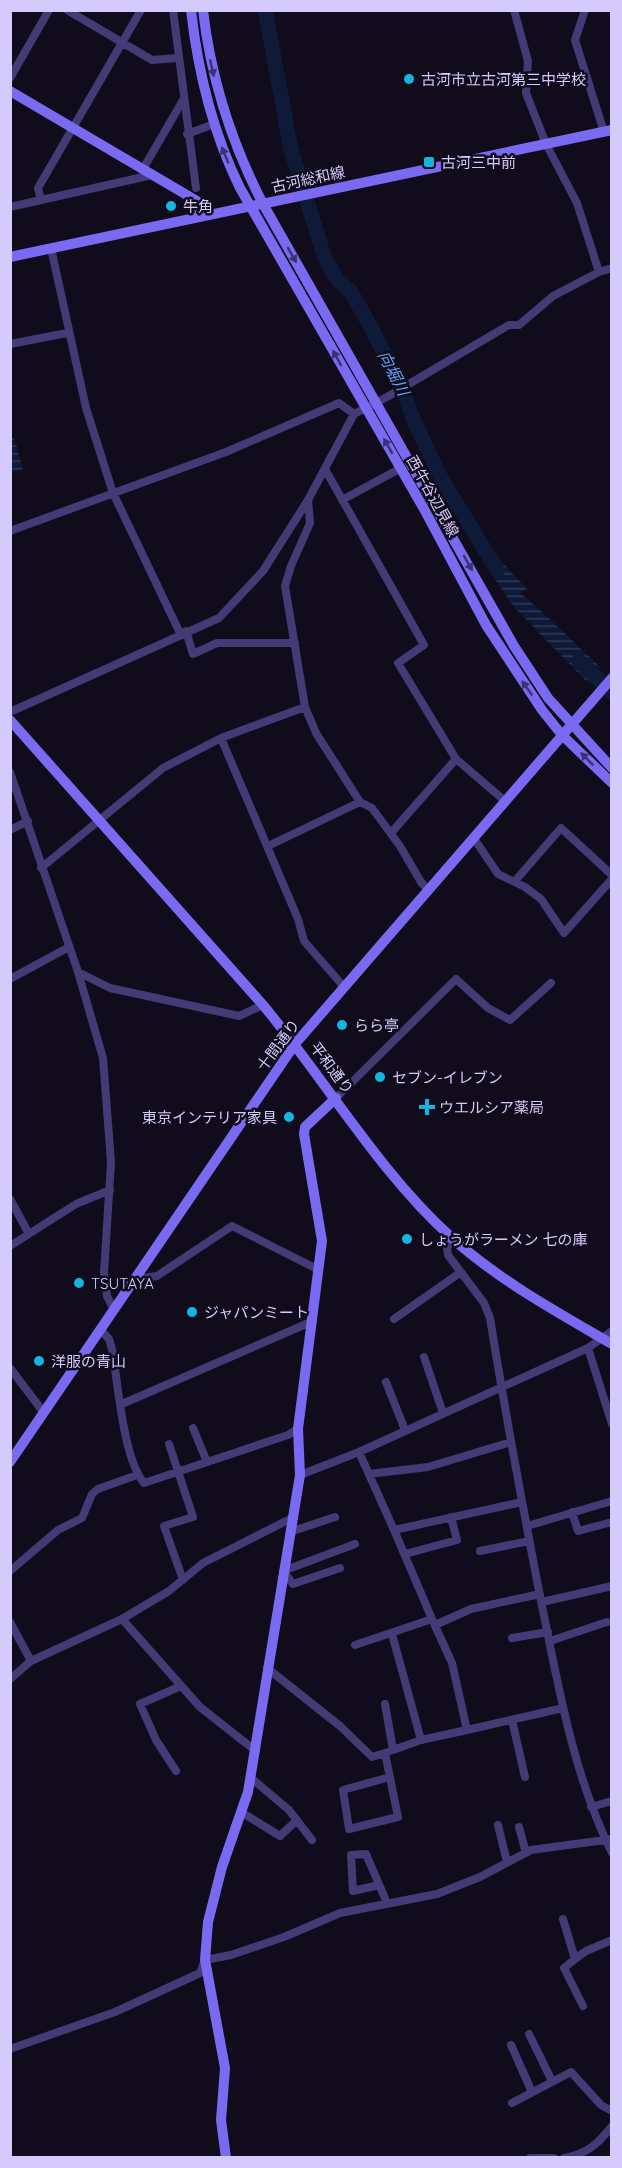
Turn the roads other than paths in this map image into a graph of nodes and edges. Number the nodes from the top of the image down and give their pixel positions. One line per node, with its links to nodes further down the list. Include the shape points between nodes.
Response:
1 (49, 10): 11 (street)
2 (67, 10): 9 (street)
3 (141, 10): 9 (street)
4 (172, 10): 10 (street)
5 (191, 10): 14 (street, 西牛谷辺見線, via 199,70)
6 (514, 10): 18 (street, via 528,61 526,93)
7 (585, 10): 16 (street, via 575,40)
8 (204, 11): 22 (street, 西牛谷辺見線, one-way to 22, via 217,92 233,142)
9 (121, 43): 10 (street, via 152,60); 15 (street)
10 (177, 58): 13 (street)
11 (10, 78)
12 (10, 92): 15 (street)
13 (183, 100): 17 (street); 19 (street)
14 (213, 124): 17 (street); 24 (street, 西牛谷辺見線, one-way to 14)
15 (74, 129): 19 (street); 21 (street, via 38,188)
16 (608, 131): 18 (street, 古河総和線)
17 (187, 134): 20 (street)
18 (546, 144): 22 (street, 古河総和線); 29 (street, via 577,203)
19 (147, 172): 21 (street); 25 (street, via 197,201)
20 (196, 188)
21 (41, 200): 23 (street)
22 (263, 204): 24 (street, 古河総和線); 32 (street, 西牛谷辺見線, one-way to 32)
23 (10, 207)
24 (250, 207): 25 (street, 古河総和線); 33 (street, 西牛谷辺見線, one-way to 24)
25 (201, 217): 26 (street, 古河総和線)
26 (51, 248): 27 (street, 古河総和線); 30 (street)
27 (10, 257)
28 (612, 268): 29 (street)
29 (599, 272): 32 (street, via 553,296 519,325 509,325)
30 (68, 333): 31 (street); 37 (street)
31 (10, 344)
32 (377, 403): 33 (street); 47 (street, 西牛谷辺見線, one-way to 47, via 514,646)
33 (366, 409): 34 (street); 35 (street, 西牛谷辺見線, one-way to 33)
34 (354, 414): 36 (street); 37 (street, via 339,403 226,452)
35 (400, 468): 39 (street); 48 (street, 西牛谷辺見線, one-way to 35, via 486,625)
36 (324, 469): 38 (street); 39 (street)
37 (113, 493): 40 (street); 41 (street)
38 (308, 500): 41 (street, via 263,571 228,610 219,618); 42 (street, via 310,523 286,579)
39 (342, 500): 50 (street, via 424,645 398,663)
40 (10, 531)
41 (183, 632): 42 (street, via 193,654 217,643); 45 (street)
42 (295, 643): 44 (street)
43 (612, 678): 47 (street, 十間通り)
44 (304, 707): 49 (street); 55 (street)
45 (10, 712)
46 (10, 720): 57 (street, 平和通り)
47 (570, 725): 48 (street, 十間通り); 51 (street, 西牛谷辺見線)
48 (562, 735): 53 (street, 西牛谷辺見線, one-way to 48); 54 (street, 十間通り)
49 (221, 738): 57 (street, via 163,768); 61 (street)
50 (456, 759): 54 (street); 59 (street)
51 (612, 768)
52 (10, 772): 56 (street)
53 (612, 783)
54 (505, 801): 60 (street, 十間通り)
55 (360, 802): 59 (street, via 372,808); 61 (street)
56 (28, 821): 58 (street); 62 (street)
57 (100, 821): 62 (street); 71 (street, 平和通り)
58 (10, 830)
59 (391, 832): 65 (street)
60 (473, 837): 64 (street, via 498,874); 65 (street, 十間通り)
61 (268, 846): 70 (street, via 304,941)
62 (41, 868): 66 (street)
63 (612, 877): 64 (street, via 561,828); 64 (street, via 564,933 540,899)
64 (515, 881)
65 (428, 890): 70 (street, 十間通り)
66 (69, 946): 67 (street); 68 (street)
67 (78, 972): 71 (street, via 110,988 239,1016); 74 (street, via 103,1058)
68 (10, 979)
69 (551, 983): 73 (street, via 510,1020 488,1008 456,979)
70 (344, 987): 72 (street, 十間通り)
71 (262, 1005): 72 (street, 平和通り)
72 (295, 1044): 73 (street, 平和通り); 81 (street, 十間通り)
73 (336, 1098): 77 (street, 平和通り, via 404,1189); 79 (street, via 306,1127 304,1134 322,1241)
74 (110, 1190): 76 (street, via 76,1204); 82 (street, via 104,1273 107,1296)
75 (10, 1199): 76 (street)
76 (29, 1234): 78 (street)
77 (453, 1239): 80 (street, via 447,1248 448,1255); 86 (street, 平和通り, via 508,1281)
78 (10, 1246)
79 (319, 1270): 81 (street, via 232,1226 157,1276); 84 (street)
80 (461, 1272): 83 (street); 91 (street, via 488,1310)
81 (136, 1279): 82 (street, 十間通り)
82 (114, 1310): 85 (street, 十間通り)
83 (394, 1319)
84 (312, 1321): 92 (street); 97 (street)
85 (101, 1330): 92 (street, via 112,1349); 93 (street, 十間通り)
86 (609, 1338): 87 (street)
87 (588, 1348): 91 (street); 95 (street)
88 (423, 1357): 94 (street)
89 (10, 1368): 93 (street)
90 (386, 1382): 98 (street)
91 (501, 1387): 94 (street); 99 (street)
92 (122, 1404): 107 (street)
93 (44, 1413): 102 (street, 十間通り)
94 (443, 1413): 98 (street)
95 (612, 1424)
96 (193, 1428): 103 (street)
97 (298, 1429): 103 (street); 105 (street)
98 (405, 1430): 101 (street)
99 (511, 1442): 106 (street, via 428,1467); 109 (street)
100 (169, 1444): 104 (street)
101 (359, 1452): 105 (street); 106 (street)
102 (10, 1462)
103 (207, 1462): 104 (street)
104 (178, 1472): 107 (street, via 144,1483); 125 (street, via 193,1517 164,1526)
105 (300, 1474): 113 (street)
106 (369, 1474): 116 (street)
107 (137, 1475): 123 (street, via 98,1489 82,1518 58,1530)
108 (612, 1501): 110 (street)
109 (522, 1502): 112 (street); 115 (street)
110 (572, 1512): 114 (street, via 578,1531); 115 (street)
111 (335, 1517): 117 (street)
112 (451, 1517): 116 (street); 121 (street, via 457,1540)
113 (292, 1518): 117 (street); 125 (street, via 203,1563)
114 (612, 1522)
115 (527, 1526): 118 (street)
116 (394, 1530): 121 (street)
117 (290, 1532): 124 (street)
118 (529, 1541): 120 (street); 127 (street)
119 (355, 1544): 124 (street)
120 (480, 1551)
121 (405, 1554): 130 (street)
122 (340, 1568): 124 (street, via 293,1584)
123 (10, 1570)
124 (283, 1571): 138 (street)
125 (183, 1580): 128 (street)
126 (612, 1586): 127 (street)
127 (541, 1598): 130 (street, via 471,1609); 132 (street)
128 (122, 1619): 137 (street); 140 (street)
129 (10, 1622): 137 (street)
130 (433, 1622): 133 (street); 144 (street, via 452,1663)
131 (607, 1622): 135 (street)
132 (548, 1632): 134 (street); 135 (street)
133 (392, 1634): 136 (street); 145 (street)
134 (512, 1638)
135 (550, 1641): 142 (street)
136 (355, 1645)
137 (31, 1661): 139 (street)
138 (267, 1668): 146 (street); 147 (street, via 340,1725 372,1757)
139 (10, 1679)
140 (181, 1686): 146 (street, via 200,1707); 148 (street, via 140,1704)
141 (385, 1704): 147 (street)
142 (563, 1708): 143 (street); 153 (street)
143 (512, 1720): 144 (street); 150 (street)
144 (467, 1730): 145 (street)
145 (421, 1740): 147 (street)
146 (256, 1751): 151 (street)
147 (389, 1752): 149 (street)
148 (176, 1771)
149 (390, 1777): 149 (street, via 398,1818 349,1829 343,1790)
150 (525, 1777)
151 (251, 1778): 154 (street); 155 (street)
152 (612, 1801): 153 (street)
153 (591, 1807): 159 (street)
154 (241, 1812): 155 (street, via 280,1836); 168 (street, via 208,1922)
155 (297, 1820): 158 (street)
156 (498, 1825): 162 (street)
157 (519, 1827): 160 (street)
158 (312, 1840)
159 (609, 1840): 160 (street); 161 (street)
160 (526, 1853): 162 (street)
161 (612, 1853)
162 (507, 1862): 164 (street, via 438,1894)
163 (379, 1885): 163 (street, via 366,1854 351,1855 353,1891); 164 (street)
164 (387, 1903): 168 (street, via 340,1913 285,1937)
165 (563, 1919): 167 (street)
166 (612, 1940): 167 (street)
167 (575, 1959): 169 (street, via 564,1968)
168 (205, 1960): 172 (street, via 200,1973 115,2012); 178 (street, via 225,2068 221,2120)
169 (583, 2006)
170 (529, 2034): 173 (street)
171 (511, 2045): 174 (street)
172 (10, 2049)
173 (552, 2081): 174 (street); 176 (street, via 571,2072 601,2105)
174 (532, 2092): 175 (street)
175 (512, 2103)
176 (612, 2111)
177 (612, 2126): 181 (street, via 592,2148)
178 (226, 2157)
179 (530, 2157): 180 (street)
180 (554, 2157)
181 (564, 2157)

